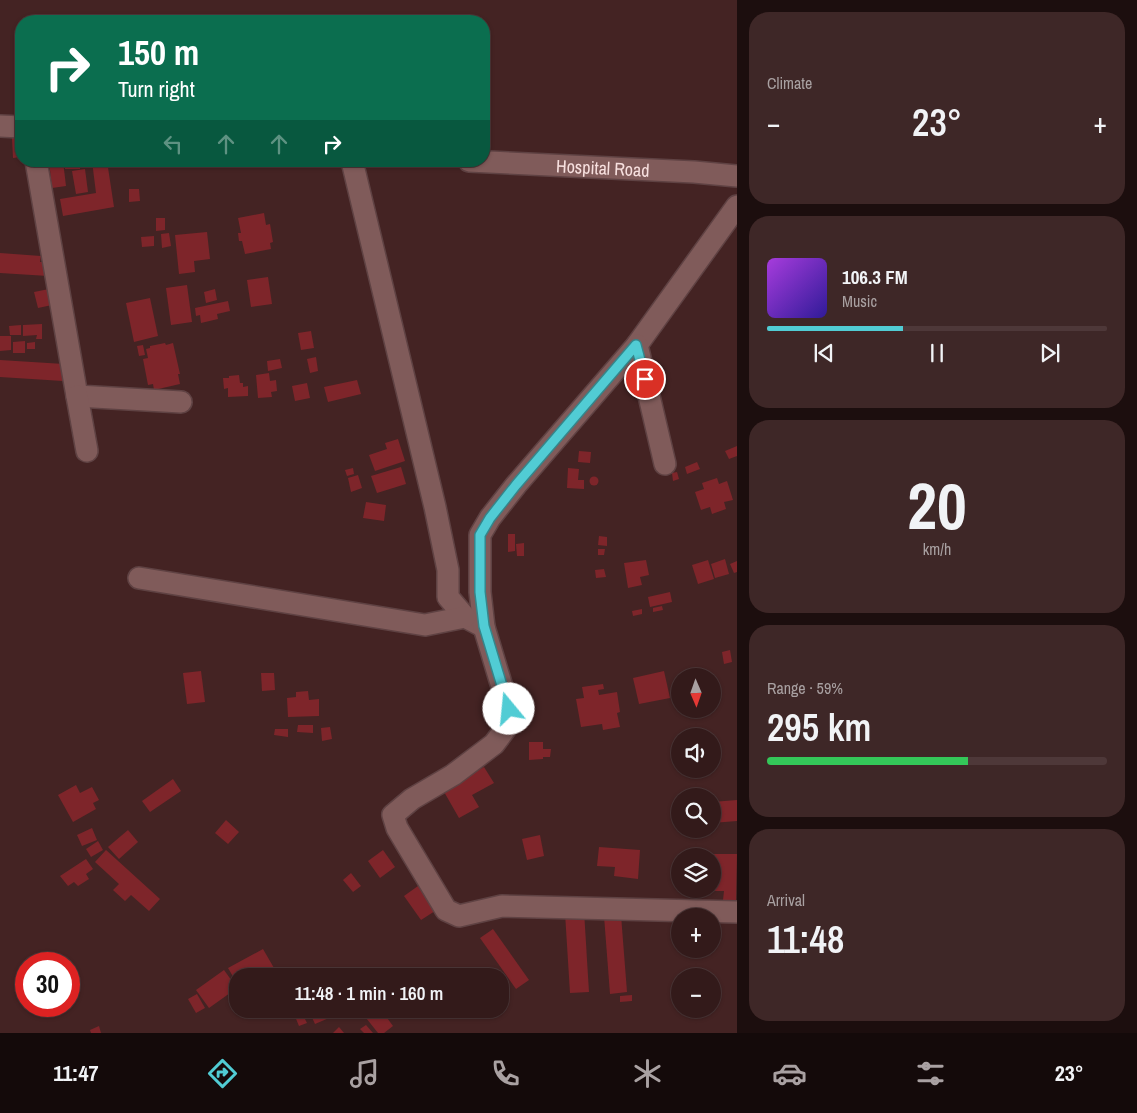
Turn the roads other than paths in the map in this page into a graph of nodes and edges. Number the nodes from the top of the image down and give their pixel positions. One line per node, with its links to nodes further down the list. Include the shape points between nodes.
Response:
1 (0, 126): 2 (street)
2 (15, 127)
3 (490, 162): 6 (street, Hospital Road)
4 (37, 167): 9 (street)
5 (353, 167): 14 (street, via 435,507 448,570 448,597)
6 (737, 176)
7 (737, 206): 8 (street)
8 (636, 345): 12 (street); 14 (street, via 516,485 480,535 480,592)
9 (77, 396): 10 (street); 11 (street)
10 (181, 402)
11 (87, 451)
12 (665, 464)
13 (139, 578): 14 (street, via 425,625)
14 (475, 622): 15 (street, via 512,720 494,744 393,815 397,828 446,910 459,916 502,906)
15 (737, 912)

